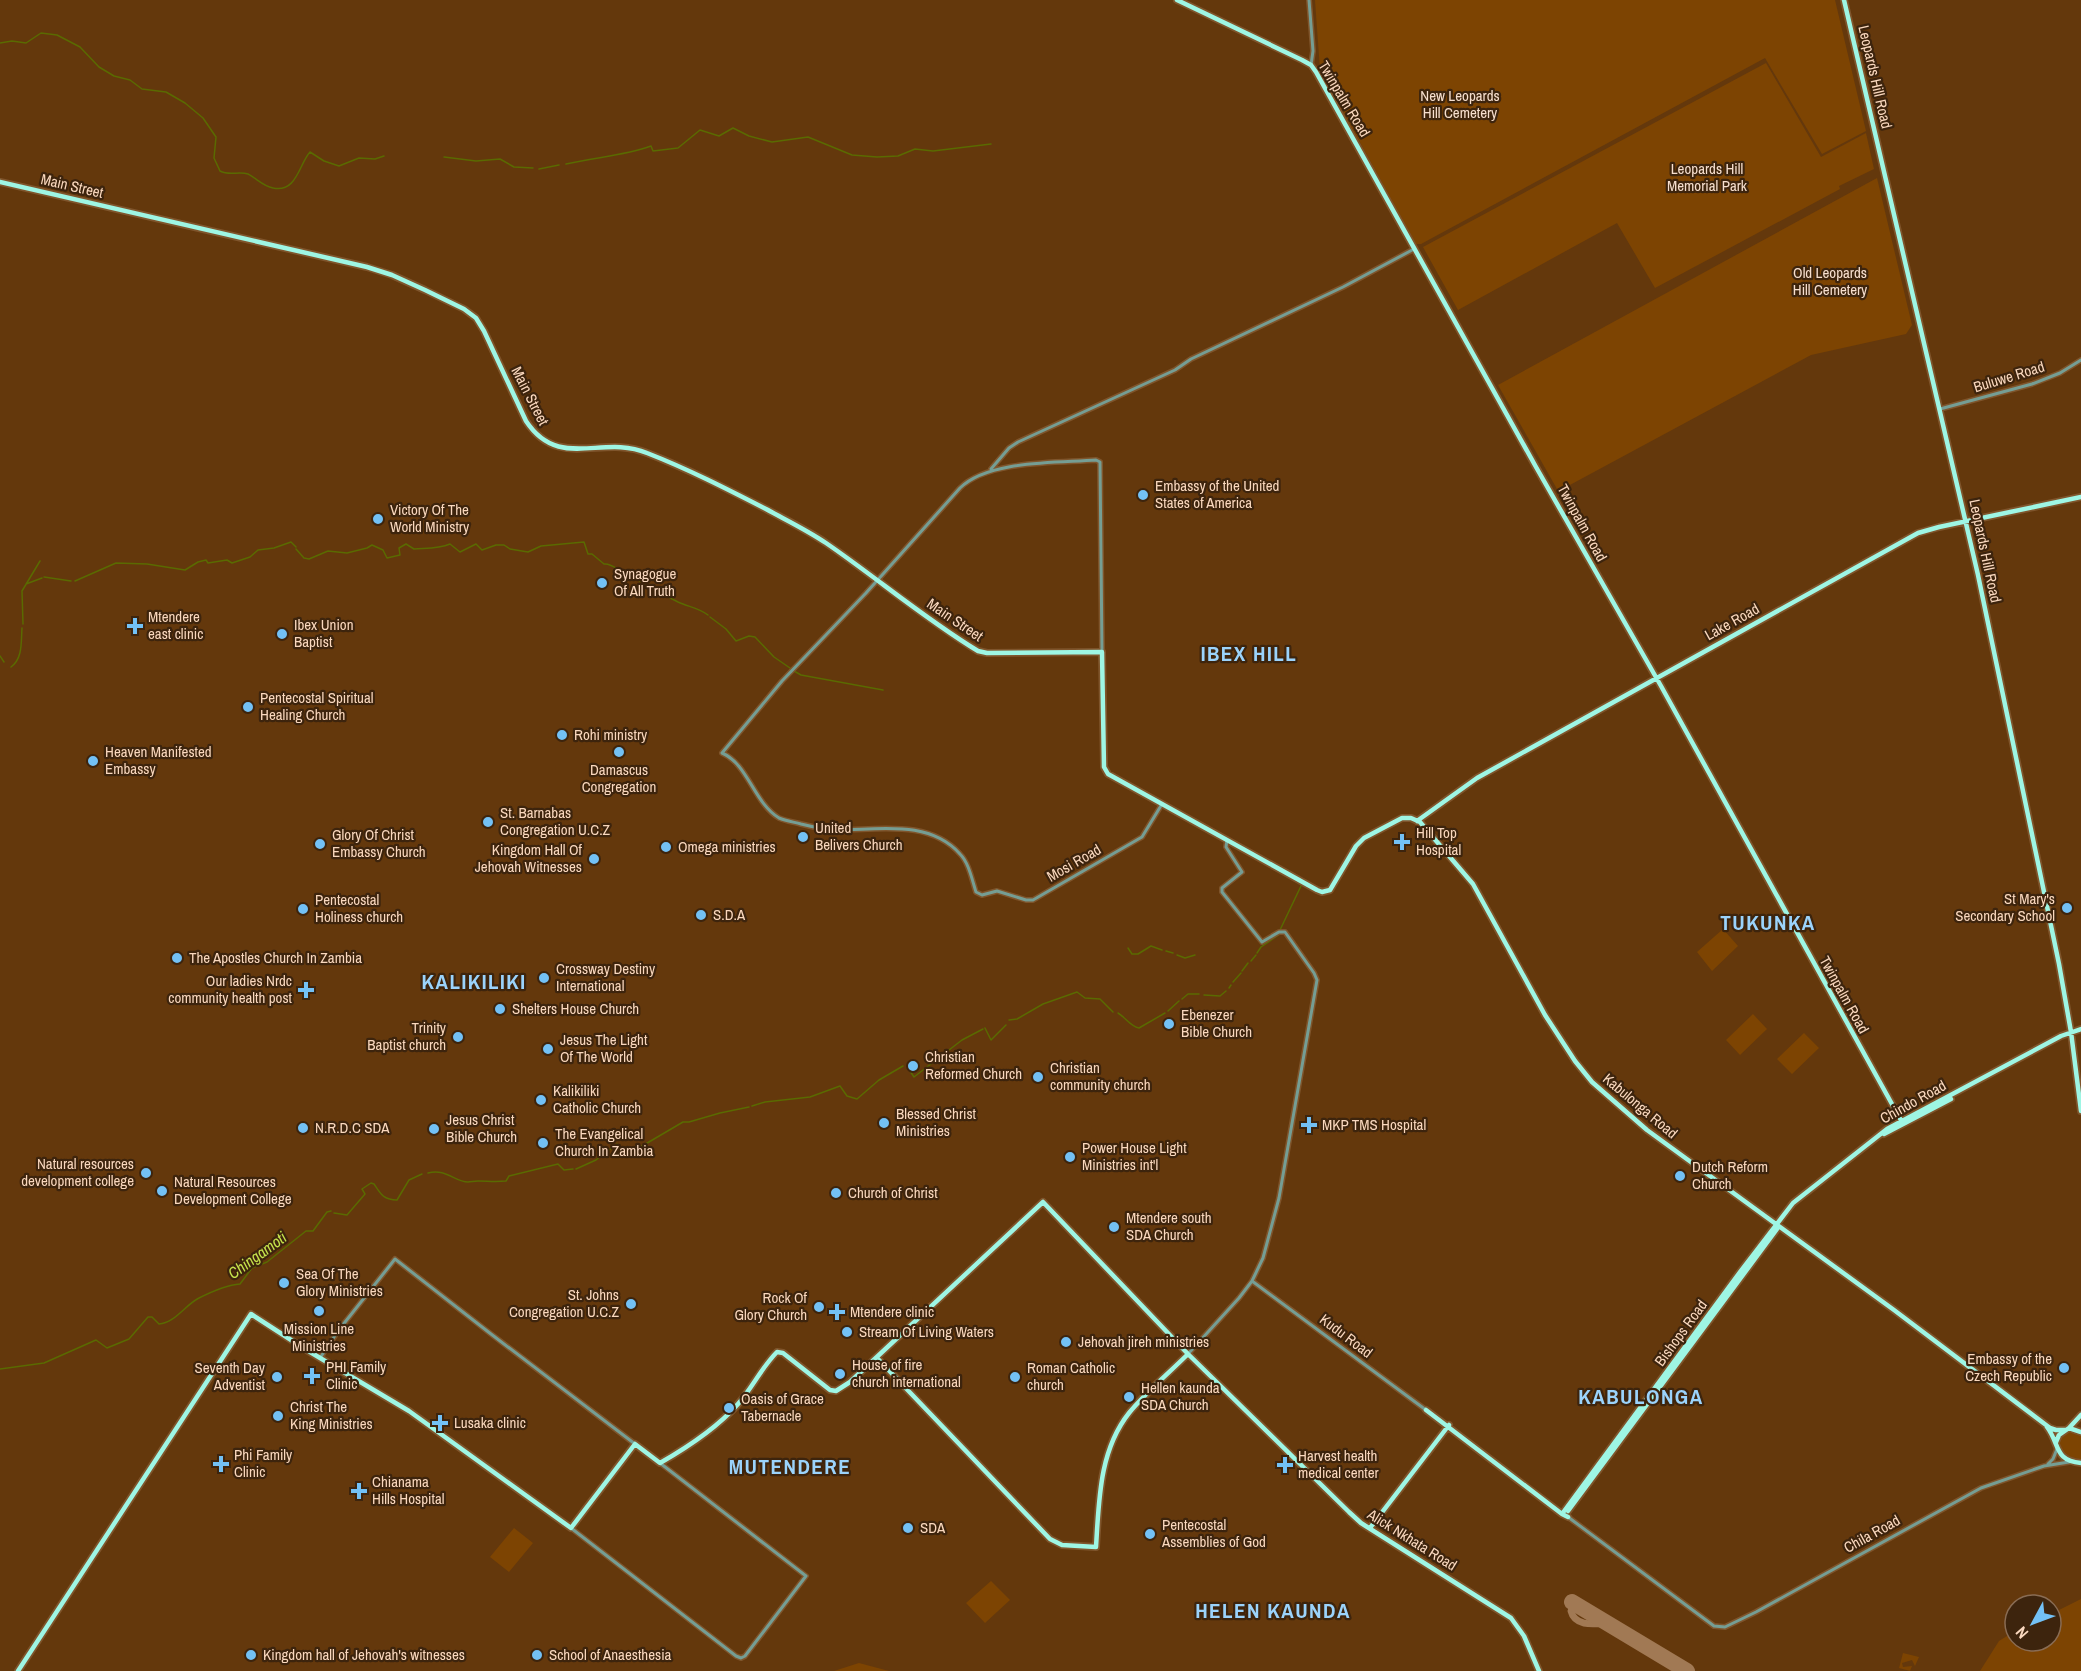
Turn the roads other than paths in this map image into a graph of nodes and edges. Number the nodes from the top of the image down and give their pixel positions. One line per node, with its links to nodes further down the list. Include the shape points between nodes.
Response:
1 (1177, 0): 4 (main road, Twinpalm Road)
2 (1309, 0): 4 (street)
3 (1844, 0): 8 (main road, Leopards Hill Road)
4 (1311, 64): 6 (main road, Twinpalm Road)
5 (0, 182): 18 (main road, Main Street, via 367,267 409,283 476,318 526,421 545,442 565,449 617,447 645,452 797,525)
6 (1415, 249): 9 (street, via 1191,358 1175,370 1018,442); 20 (main road, Twinpalm Road)
7 (2081, 360): 8 (street, Buluwe Road, via 2032,384)
8 (1940, 409): 13 (main road, Leopards Hill Road)
9 (998, 463): 10 (street); 11 (street)
10 (1001, 468): 11 (street); 19 (street, via 1100,462)
11 (987, 471): 18 (street, via 964,484)
12 (2081, 497): 14 (main road, Lake Road)
13 (1964, 512): 14 (main road); 15 (main road, Leopards Hill Road); 16 (main road)
14 (1975, 520): 15 (main road, Lake Road); 17 (main road)
15 (1966, 522): 16 (main road, Lake Road); 17 (main road, Leopards Hill Road)
16 (1957, 524): 17 (main road, via 1966,526); 21 (main road, Lake Road, via 1918,533)
17 (1968, 531): 28 (main road, Leopards Hill Road)
18 (877, 580): 19 (main road, Main Street, via 982,653); 25 (street, Mosi Road, via 787,675 722,753 731,757 779,818 837,830 924,832 960,853 981,896 997,891 1033,900 1142,837)
19 (1102, 652): 25 (main road, via 1105,769 1114,779)
20 (1650, 670): 22 (main road, Twinpalm Road); 23 (main road)
21 (1663, 674): 22 (main road, Lake Road); 24 (main road)
22 (1655, 678): 23 (main road, Lake Road); 24 (main road, Twinpalm Road)
23 (1648, 682): 26 (main road, Lake Road, via 1470,782)
24 (1661, 686): 34 (main road, Twinpalm Road)
25 (1162, 804): 27 (main road)
26 (1417, 820): 27 (main road, via 1398,819 1364,838 1326,892); 35 (main road, Kabulonga Road, via 1473,884 1545,1015 1592,1082 1647,1130)
27 (1227, 840): 36 (street, via 1226,847 1242,872 1222,892 1263,943 1285,932 1316,976 1279,1198 1265,1252)
28 (2070, 1024): 29 (main road); 30 (main road, Leopards Hill Road); 31 (main road)
29 (2080, 1031): 30 (main road, Chindo Road); 32 (main road)
30 (2071, 1034): 31 (main road, Chindo Road); 32 (main road, Leopards Hill Road)
31 (2064, 1036): 32 (main road); 34 (main road, Chindo Road)
32 (2072, 1042): 33 (main road, Leopards Hill Road)
33 (2081, 1111)
34 (1902, 1123): 35 (main road, Chindo Road, via 1875,1137 1824,1177 1793,1203)
35 (1778, 1226): 42 (main road, Kabulonga Road); 53 (main road, Bishops Road)
36 (1252, 1281): 37 (street); 40 (street, Kudu Road)
37 (1188, 1354): 39 (main road, Alick Nkhata Road, via 1043,1202); 39 (main road, via 1129,1413 1114,1438 1103,1474 1096,1547 1062,1545 1050,1539); 58 (main road, Alick Nkhata Road)
38 (320, 1358): 47 (street, via 395,1259); 57 (main road, via 409,1411); 60 (main road, via 251,1314)
39 (878, 1359): 50 (main road, via 833,1392 777,1352 738,1405 704,1435)
40 (1426, 1410): 43 (main road, Kudu Road); 46 (main road, via 1441,1427)
41 (2081, 1415): 44 (main road)
42 (2043, 1423): 44 (main road, Kabulonga Road, via 2052,1429); 48 (main road, Kabulonga Road)
43 (1449, 1427): 46 (main road); 54 (main road, Kudu Road); 55 (main road, Kudu Road); 58 (main road)
44 (2067, 1429): 45 (main road, Kabulonga Road); 48 (main road, via 2058,1437)
45 (2081, 1432)
46 (1439, 1437): 58 (main road)
47 (635, 1444): 50 (main road); 57 (main road)
48 (2057, 1447): 49 (main road, Kabulonga Road); 52 (street, via 2053,1459)
49 (2071, 1462): 51 (main road); 52 (street, Chila Road)
50 (660, 1463): 57 (street, via 806,1576 745,1656 736,1656)
51 (2081, 1463)
52 (2044, 1466): 59 (street, Chila Road, via 1981,1488 1730,1626)
53 (1569, 1507): 54 (main road); 55 (main road, Bishops Road); 56 (main road)
54 (1558, 1508): 55 (main road, Kudu Road)
55 (1565, 1514): 56 (street, Kudu Road)
56 (1573, 1521): 59 (street, Kudu Road)
57 (571, 1528)
58 (1371, 1529): 61 (main road, Alick Nkhata Road, via 1511,1618 1524,1636)
59 (1714, 1626)
60 (18, 1671)
61 (1539, 1671)

